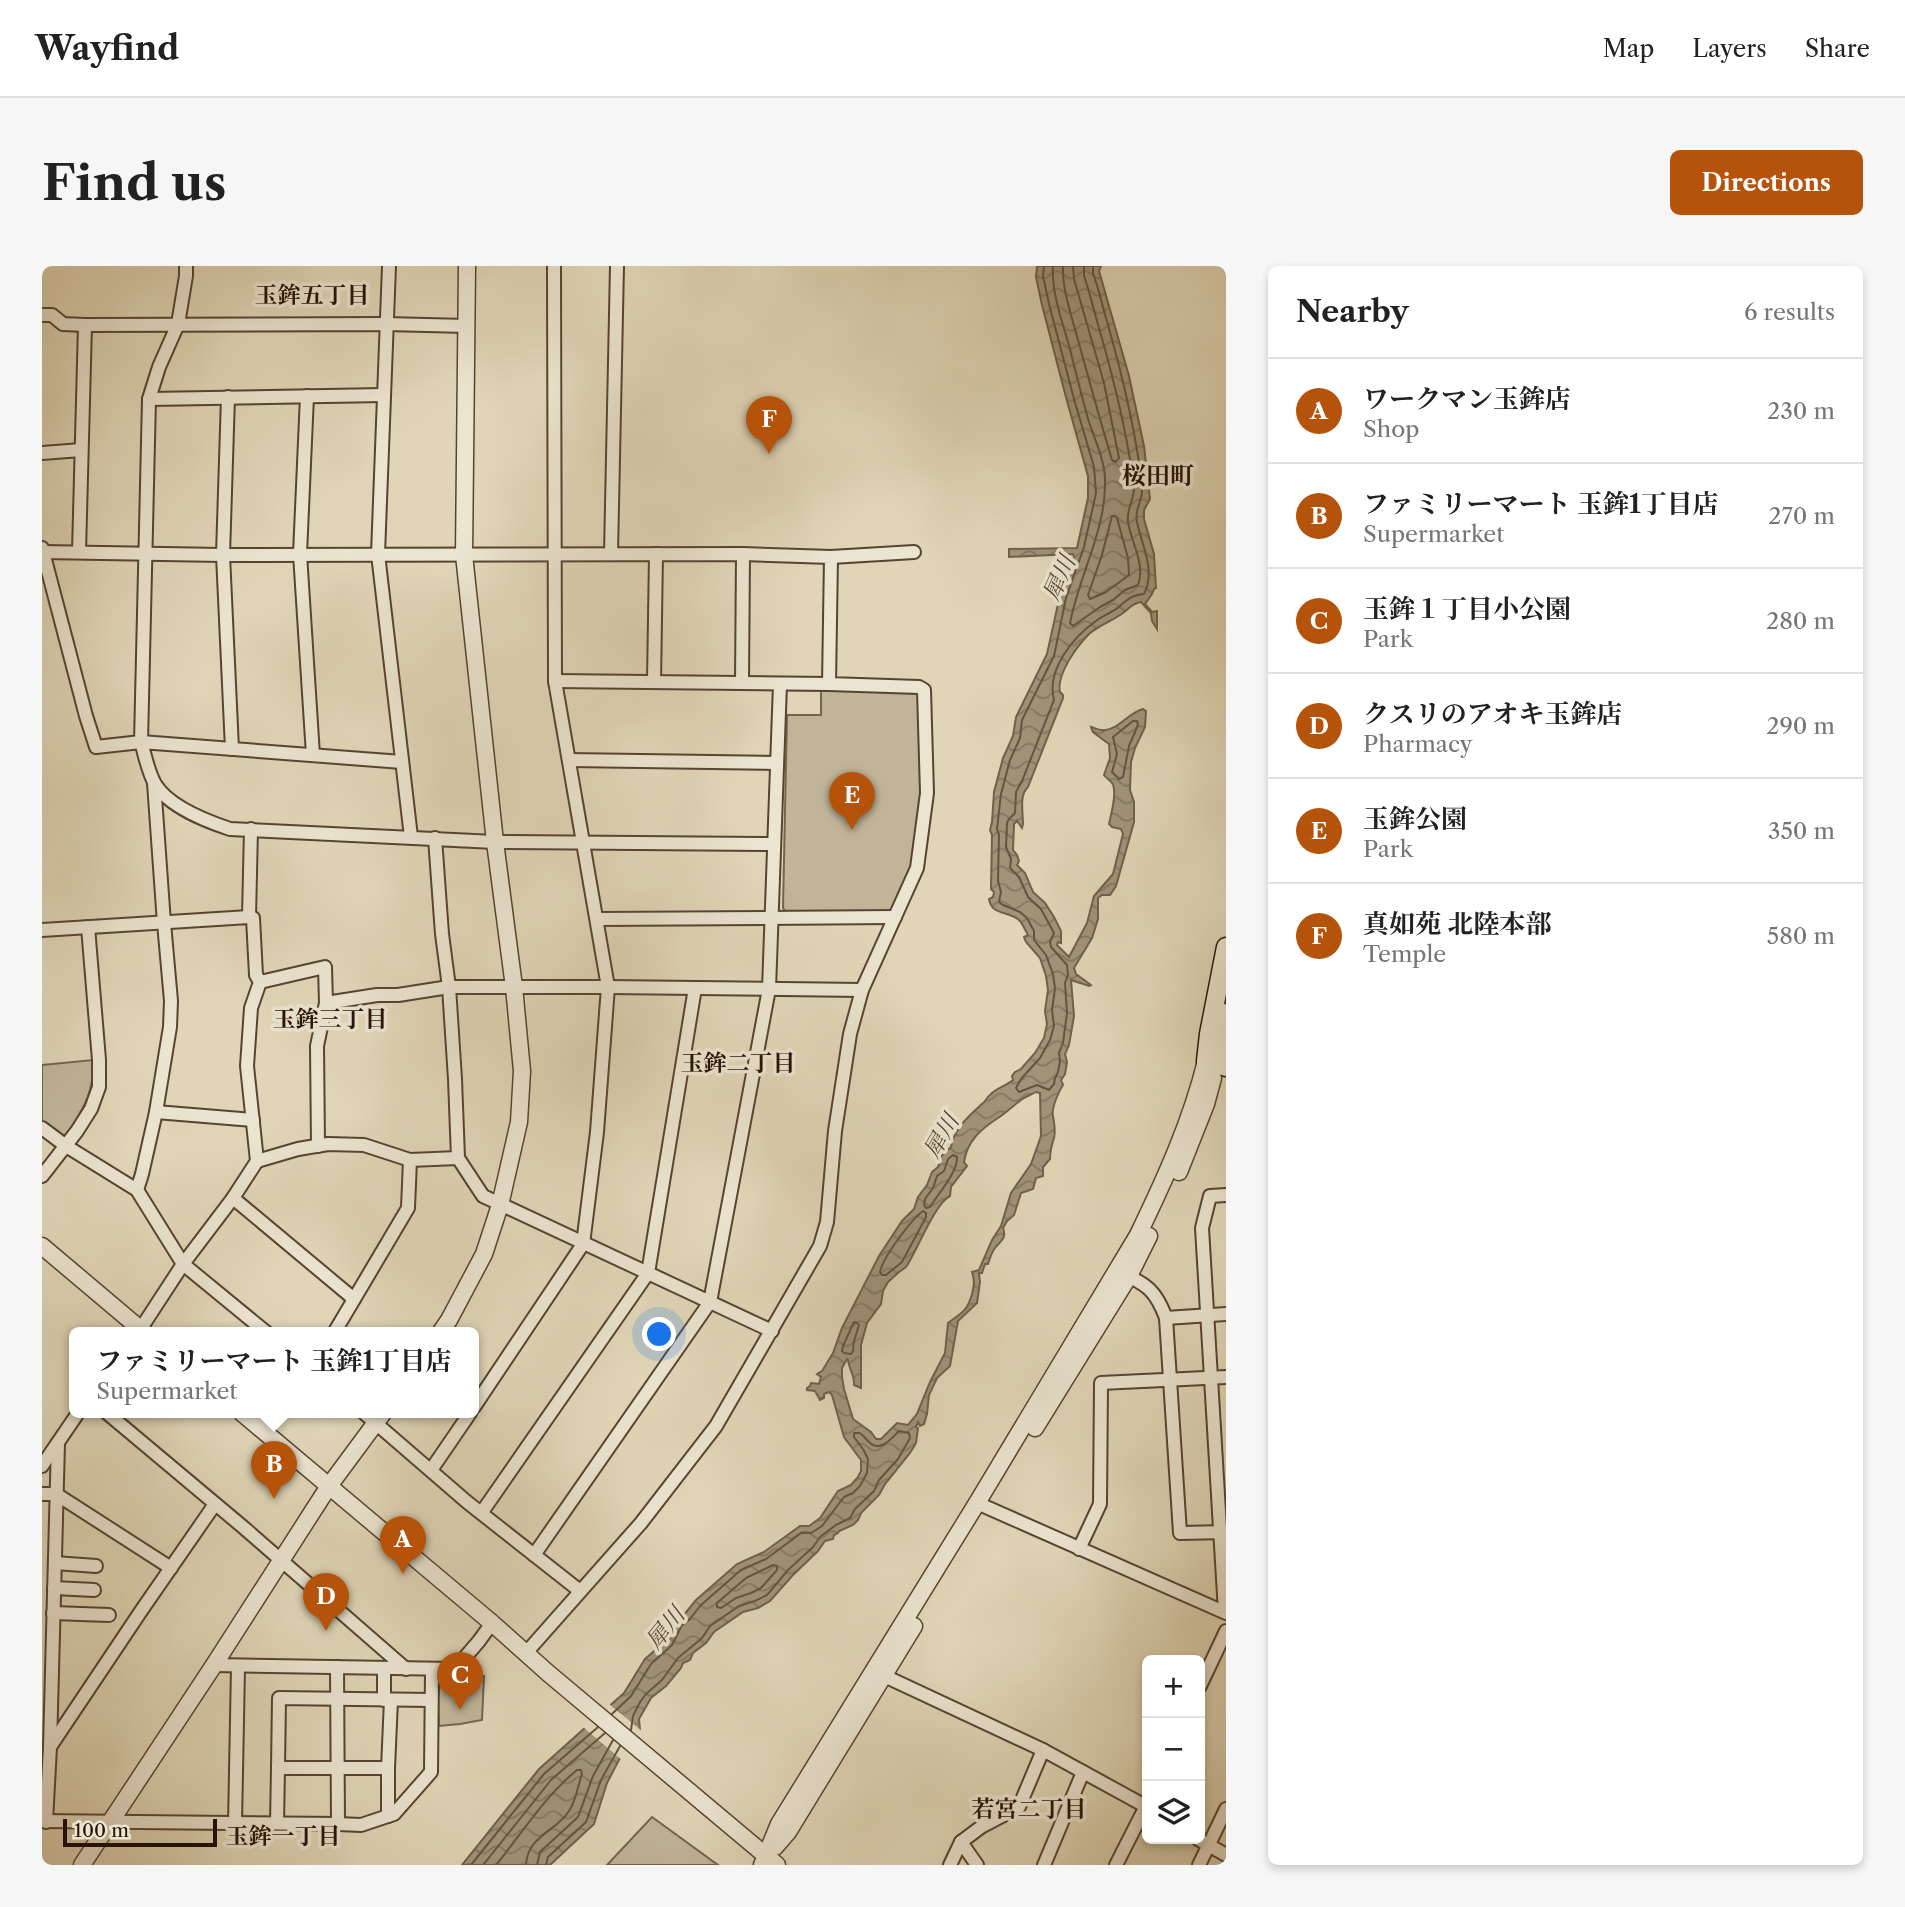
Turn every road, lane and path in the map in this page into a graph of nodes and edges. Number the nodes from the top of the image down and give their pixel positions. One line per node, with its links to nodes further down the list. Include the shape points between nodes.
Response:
1 (186, 266): 7 (street)
2 (389, 266): 8 (street)
3 (467, 266): 10 (street)
4 (554, 266): 24 (street)
5 (617, 266): 25 (street)
6 (42, 315): 9 (street, via 52,315 63,324)
7 (177, 324): 8 (street); 9 (street); 14 (street)
8 (386, 324): 10 (street); 11 (street)
9 (85, 325): 15 (street)
10 (467, 326): 29 (street)
11 (383, 395): 13 (street); 23 (street)
12 (228, 397): 13 (street); 14 (street); 28 (street)
13 (307, 397): 22 (street)
14 (149, 399): 21 (street)
15 (81, 450): 16 (street); 19 (street)
16 (42, 453)
17 (42, 545): 18 (street)
18 (42, 552): 19 (street); 36 (street, via 96,747)
19 (79, 552): 21 (street)
20 (914, 552): 30 (street)
21 (146, 553): 28 (street); 36 (street)
22 (300, 554): 23 (street); 28 (street); 38 (street)
23 (378, 554): 29 (street); 40 (street)
24 (556, 554): 25 (street); 29 (street); 31 (street)
25 (611, 554): 26 (street)
26 (656, 554): 27 (street); 32 (street)
27 (743, 554): 30 (street); 33 (street)
28 (223, 555): 37 (street)
29 (464, 555): 46 (street)
30 (831, 556): 35 (street)
31 (555, 681): 32 (street); 39 (street)
32 (654, 682): 33 (street)
33 (742, 683): 34 (street)
34 (780, 684): 35 (street); 41 (street)
35 (829, 684): 50 (street, via 923,690 927,793 916,868)
36 (141, 742): 37 (street); 42 (street)
37 (232, 749): 38 (street)
38 (313, 755): 40 (street)
39 (569, 760): 41 (street); 47 (street)
40 (402, 762): 44 (street)
41 (777, 763): 48 (street)
42 (154, 783): 43 (street, via 169,800 210,823); 53 (street)
43 (251, 830): 44 (street); 49 (street)
44 (411, 837): 45 (street)
45 (435, 838): 46 (street); 58 (street)
46 (495, 842): 47 (street); 59 (street)
47 (584, 842): 48 (street); 51 (street)
48 (774, 844): 52 (street)
49 (249, 917): 53 (street); 57 (street, via 253,918)
50 (895, 917): 52 (street); 63 (street)
51 (597, 919): 52 (street); 60 (street)
52 (771, 919): 62 (street)
53 (164, 923): 54 (street); 67 (street, via 170,1027)
54 (88, 927): 55 (street); 70 (street, via 99,1087 91,1110)
55 (42, 930)
56 (1226, 947): 66 (main road, via 1209,1034)
57 (260, 982): 64 (street, via 325,967); 68 (street, via 251,1008 247,1066)
58 (449, 987): 59 (street); 64 (street); 72 (street)
59 (514, 987): 60 (street); 79 (street, via 521,1097)
60 (608, 987): 61 (street); 80 (street)
61 (695, 988): 62 (street); 83 (street)
62 (769, 989): 63 (street); 86 (street)
63 (862, 990): 95 (street, via 849,1034 827,1222 820,1246)
64 (326, 1003): 71 (street, via 317,1046)
65 (1226, 1013): 66 (main road)
66 (1216, 1064): 84 (street, via 1199,1087)
67 (156, 1112): 68 (street); 76 (street)
68 (253, 1120): 73 (street)
69 (42, 1128): 70 (street)
70 (66, 1146): 75 (street); 76 (street)
71 (317, 1146): 73 (street); 74 (street, via 364,1145)
72 (457, 1158): 74 (street); 79 (street, via 483,1196)
73 (257, 1160): 78 (street)
74 (410, 1160): 85 (street, via 408,1208)
75 (42, 1176)
76 (137, 1190): 82 (street)
77 (1226, 1195): 88 (street, via 1210,1196 1202,1228)
78 (233, 1198): 82 (street); 85 (street)
79 (500, 1205): 80 (street); 94 (street, via 484,1254)
80 (583, 1244): 83 (street); 99 (street)
81 (42, 1246): 90 (street)
82 (183, 1264): 91 (street); 92 (street)
83 (648, 1273): 86 (street); 114 (street)
84 (1123, 1274): 89 (street, via 1142,1282 1159,1300); 113 (street)
85 (354, 1299): 93 (street)
86 (710, 1302): 95 (street); 117 (street)
87 (1226, 1314): 88 (street)
88 (1208, 1315): 89 (street); 96 (street)
89 (1166, 1318): 98 (street)
90 (135, 1327)
91 (144, 1327)
92 (260, 1327)
93 (338, 1327)
94 (445, 1327)
95 (772, 1331): 124 (street, via 716,1426 642,1523)
96 (1211, 1377): 97 (street); 98 (street); 115 (street)
97 (1226, 1377)
98 (1171, 1379): 115 (street, via 1180,1534); 116 (street, via 1101,1383 1100,1504)
99 (479, 1400)
100 (75, 1418): 106 (street)
101 (113, 1418): 112 (street)
102 (248, 1418): 109 (street)
103 (373, 1418): 109 (street)
104 (375, 1418): 108 (street)
105 (467, 1418): 108 (street)
106 (58, 1443): 107 (street); 111 (street)
107 (42, 1466)
108 (431, 1470): 114 (street)
109 (329, 1486): 118 (street); 128 (street)
110 (42, 1494): 111 (street)
111 (56, 1494): 119 (street); 121 (street)
112 (215, 1504): 118 (street); 121 (street)
113 (982, 1506): 116 (street); 138 (street)
114 (482, 1512): 117 (street)
115 (1224, 1532): 125 (street)
116 (1079, 1549): 125 (street)
117 (534, 1555): 124 (street)
118 (281, 1561): 132 (street); 136 (street)
119 (55, 1563): 120 (street); 123 (street)
120 (96, 1566)
121 (171, 1568): 144 (street)
122 (94, 1590): 123 (street)
123 (50, 1591): 126 (street)
124 (580, 1591): 130 (street)
125 (1225, 1612)
126 (53, 1613): 127 (street); 131 (street)
127 (110, 1615)
128 (492, 1623): 130 (street); 137 (street, via 455,1669)
129 (1226, 1630): 139 (street)
130 (525, 1654): 165 (street)
131 (47, 1664): 143 (street)
132 (214, 1665): 133 (street); 156 (street)
133 (238, 1667): 134 (street); 157 (street)
134 (337, 1667): 135 (street); 140 (street)
135 (384, 1668): 136 (street); 141 (street)
136 (406, 1669): 137 (street)
137 (432, 1670): 142 (street)
138 (879, 1674): 145 (street); 165 (street)
139 (1205, 1675)
140 (338, 1699): 141 (street); 146 (street, via 279,1698); 147 (street)
141 (387, 1700): 142 (street); 148 (street)
142 (431, 1700): 153 (street, via 431,1772)
143 (47, 1706): 144 (street)
144 (46, 1748): 150 (street)
145 (1043, 1750): 149 (street); 161 (street, via 1019,1807)
146 (278, 1768): 147 (street); 158 (street)
147 (337, 1768): 148 (street); 159 (street)
148 (388, 1768): 153 (street)
149 (1083, 1772): 151 (street); 169 (street)
150 (45, 1776): 155 (street)
151 (1142, 1803)
152 (1226, 1809): 160 (street)
153 (388, 1816): 159 (street, via 361,1825)
154 (1142, 1816): 170 (street)
155 (44, 1821): 156 (street)
156 (111, 1823): 157 (street); 166 (street)
157 (235, 1824): 158 (street)
158 (277, 1824): 159 (street)
159 (338, 1824)
160 (1205, 1839)
161 (961, 1842): 167 (street); 168 (street)
162 (1205, 1843): 164 (street)
163 (1203, 1844): 171 (street)
164 (1226, 1855)
165 (768, 1862)
166 (82, 1865)
167 (950, 1865)
168 (977, 1865)
169 (1044, 1865)
170 (1116, 1865)
171 (1199, 1865)

